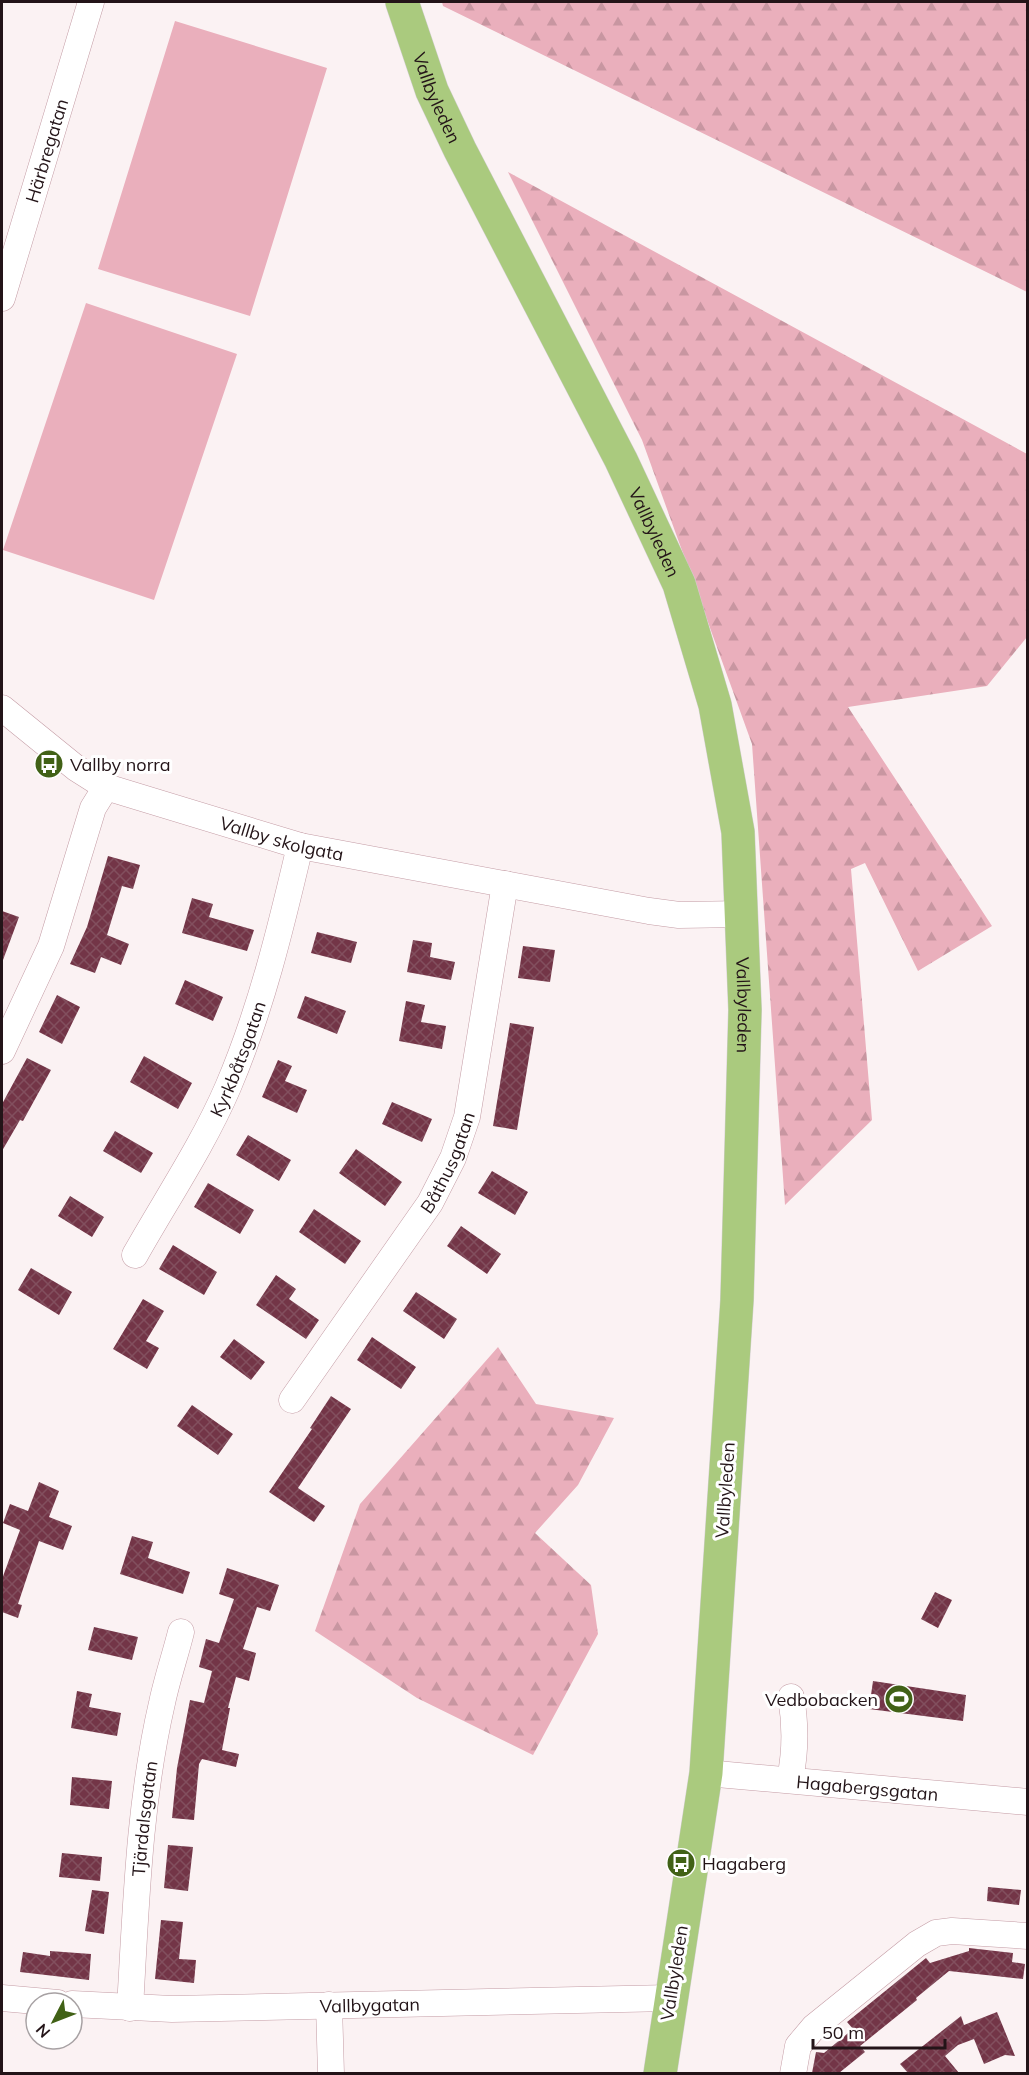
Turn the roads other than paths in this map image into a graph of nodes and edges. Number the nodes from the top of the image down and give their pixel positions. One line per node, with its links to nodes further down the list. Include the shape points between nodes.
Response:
1 (91, 2): 3 (street, Härbregatan)
2 (402, 2): 8 (main road, Vallbyleden, via 432,91 621,460 679,584 704,664 729,771 738,832)
3 (2, 298)
4 (2, 708): 5 (street, via 76,768)
5 (106, 787): 6 (street, Vallby skolgata); 9 (street, via 93,808 51,946)
6 (300, 846): 7 (street, Vallby skolgata); 10 (street, Kyrkbåtsgatan, via 244,1048 227,1090)
7 (505, 884): 8 (street, Vallby skolgata, via 649,912); 11 (street, Båthusgatan, via 467,1117 453,1158 430,1203)
8 (743, 914): 14 (main road, Vallbyleden, via 744,1125 737,1300)
9 (2, 1051)
10 (135, 1255)
11 (292, 1400)
12 (181, 1632): 23 (street, Tjärdalsgatan, via 162,1703 148,1780 136,1892)
13 (791, 1697): 15 (street, via 795,1752)
14 (706, 1773): 15 (street, Hagabergsgatan); 19 (main road, Vallbyleden)
15 (790, 1779): 16 (street, Hagabergsgatan)
16 (1028, 1802)
17 (1028, 1936): 26 (street, via 936,1933 917,1944 814,2027 798,2046)
18 (2, 1998): 20 (street)
19 (670, 1998): 22 (street, Vallbygatan); 25 (main road, Vallbyleden)
20 (24, 2000)
21 (84, 2005): 23 (street, Vallbygatan)
22 (329, 2005): 23 (street, Vallbygatan); 24 (street)
23 (130, 2008)
24 (331, 2073)
25 (660, 2073)
26 (793, 2073)

